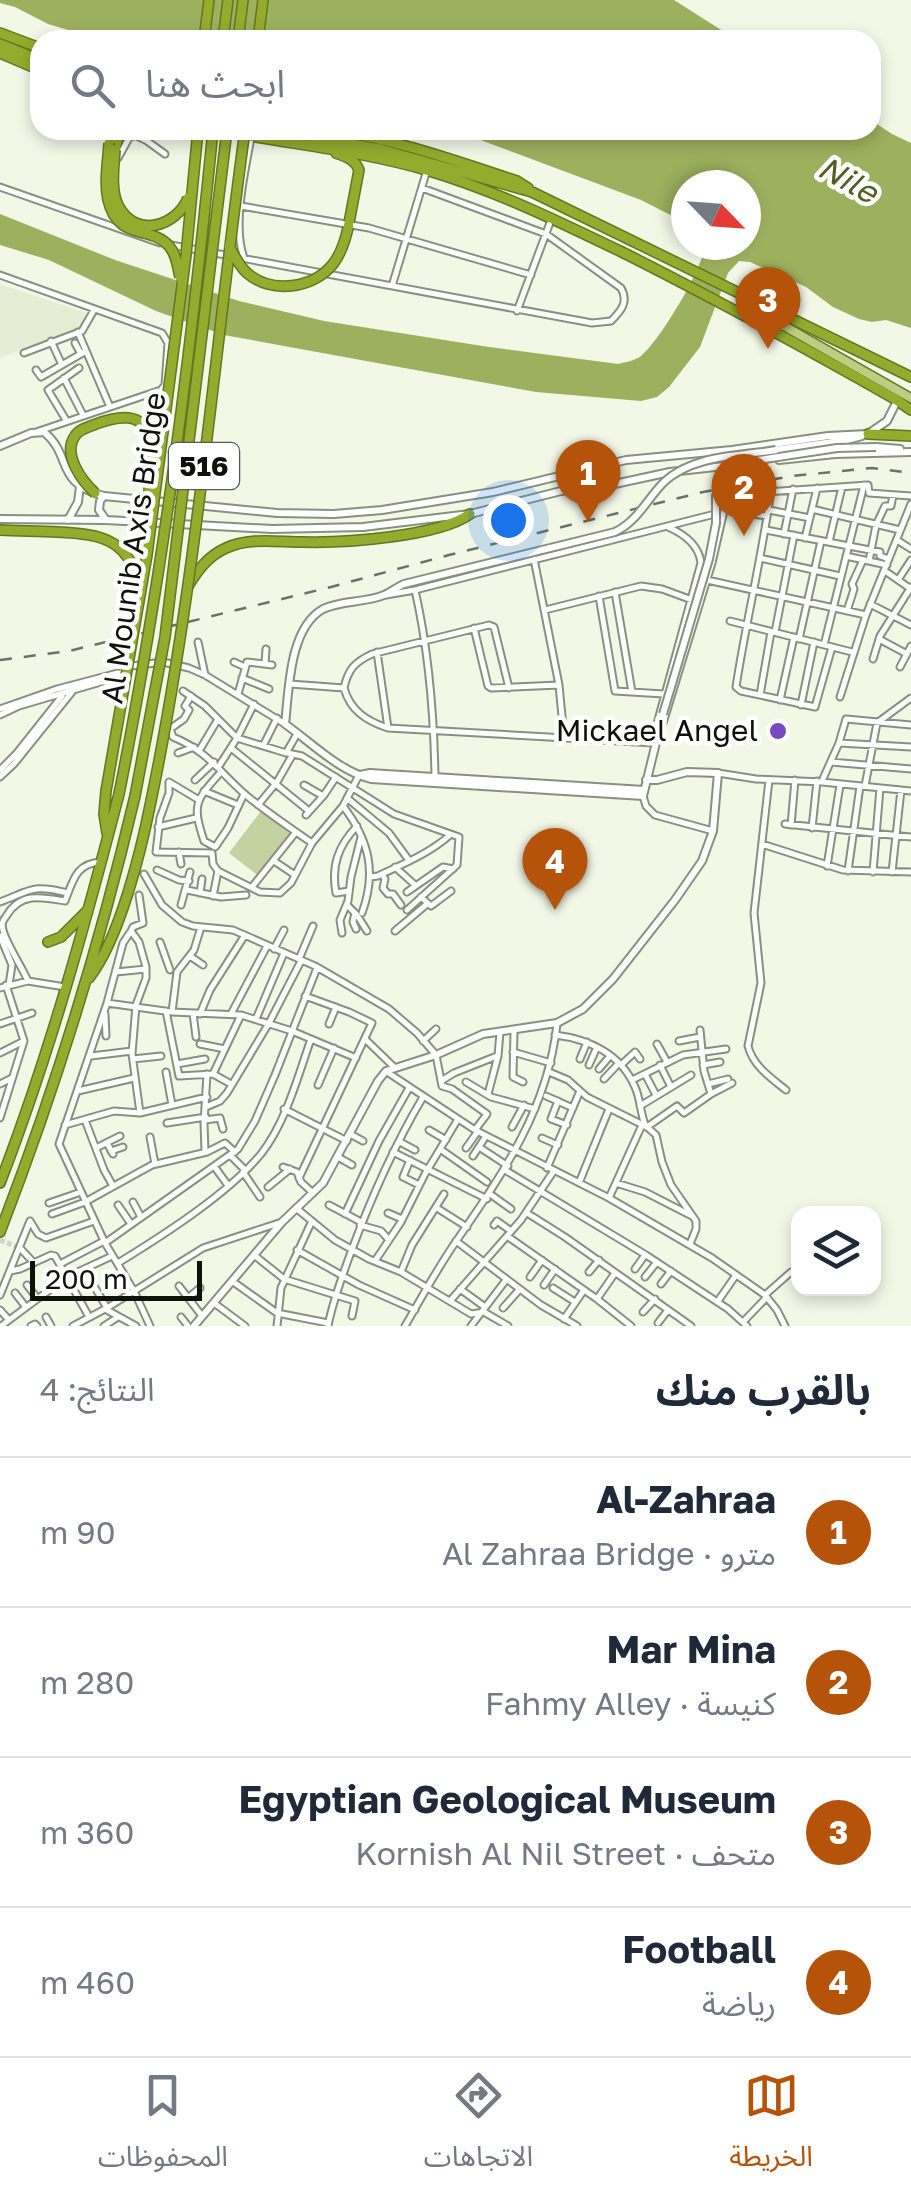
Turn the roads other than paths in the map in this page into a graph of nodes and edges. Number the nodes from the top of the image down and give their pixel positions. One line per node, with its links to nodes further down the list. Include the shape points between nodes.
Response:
1 (209, 0): 5 (highway)
2 (228, 0): 6 (highway)
3 (243, 0): 7 (highway)
4 (264, 0): 8 (highway)
5 (205, 30)
6 (225, 30)
7 (239, 30)
8 (260, 30)
9 (0, 32): 11 (highway)
10 (0, 44): 13 (highway)
11 (30, 44)
12 (0, 54): 14 (highway)
13 (30, 56)
14 (30, 66)
15 (111, 140): 27 (highway)
16 (115, 140): 27 (highway)
17 (127, 140): 38 (street, via 112,190 132,225)
18 (143, 140): 29 (street)
19 (197, 140): 31 (highway, Al Mounib Axis Bridge / 516, bridge)
20 (215, 140): 246 (highway, Al Mounib Axis Bridge / 516, bridge, via 168,514)
21 (227, 140): 315 (highway, Al Mounib Axis Bridge / 516, bridge, via 165,638 134,796)
22 (247, 140): 35 (street)
23 (247, 140): 41 (highway, Al Mounib Axis Bridge / 516, bridge)
24 (284, 140): 28 (highway)
25 (330, 140): 34 (highway)
26 (383, 140): 34 (highway, via 517,181)
27 (112, 147): 31 (highway, bridge, via 116,201 138,224 159,226 178,216); 45 (highway, bridge, via 106,190 112,211 132,231 168,245)
28 (320, 147): 30 (highway); 37 (highway, via 356,164)
29 (166, 154)
30 (427, 170): 33 (street); 36 (highway)
31 (194, 176): 45 (highway, Al Mounib Axis Bridge / 516, bridge)
32 (0, 187): 38 (street)
33 (422, 188): 39 (street); 40 (street)
34 (532, 192): 58 (highway)
35 (241, 206): 37 (street); 42 (street)
36 (552, 218): 39 (street); 49 (highway)
37 (348, 226): 40 (street); 41 (highway, bridge, via 330,268 299,285 258,280)
38 (130, 234): 42 (street)
39 (546, 234): 43 (street); 48 (street, via 611,280 624,294 623,307 611,321 592,324)
40 (406, 238): 43 (street); 46 (street)
41 (229, 246): 123 (highway, Al Mounib Axis Bridge / 516, bridge)
42 (244, 258): 46 (street)
43 (531, 275): 48 (street)
44 (0, 276): 47 (street)
45 (181, 284): 102 (highway, Al Mounib Axis Bridge / 516, bridge)
46 (392, 286): 48 (street)
47 (94, 310): 50 (street); 62 (street, via 166,337 164,388)
48 (517, 311)
49 (746, 316): 60 (main road, via 786,328); 61 (highway)
50 (78, 332): 51 (street); 54 (street)
51 (51, 342): 53 (street); 55 (street)
52 (75, 343): 54 (street)
53 (24, 353)
54 (84, 353): 55 (street); 62 (street)
55 (62, 365): 57 (street, via 42,377)
56 (79, 368): 59 (street)
57 (36, 370)
58 (911, 377)
59 (64, 378): 64 (street); 65 (street, via 48,390)
60 (911, 398)
61 (897, 400): 63 (highway); 67 (main road, via 887,422)
62 (110, 407): 64 (street)
63 (911, 410)
64 (83, 415): 65 (street)
65 (64, 422): 66 (street); 69 (street)
66 (39, 431): 69 (main road); 70 (main road)
67 (868, 434): 68 (highway); 72 (main road); 129 (main road, bridge, via 687,466 614,532 404,584)
68 (911, 436)
69 (55, 442): 76 (main road, via 64,468)
70 (0, 446)
71 (911, 452): 74 (main road, via 816,456); 193 (main road, bridge, via 837,448 746,462 725,476 716,496 709,559)
72 (626, 460): 73 (main road); 74 (main road, via 622,471)
73 (597, 466): 77 (main road); 82 (main road, via 467,497 353,512 277,513)
74 (633, 480): 77 (main road)
75 (866, 485): 78 (street); 83 (street, via 869,494); 94 (street)
76 (80, 486): 82 (main road); 96 (main road)
77 (602, 486): 88 (main road)
78 (842, 486): 79 (street); 90 (street)
79 (818, 488): 80 (street); 85 (street)
80 (793, 489): 81 (street); 89 (street)
81 (770, 490): 86 (street, via 746,494); 87 (street)
82 (100, 495): 93 (main road); 102 (highway, bridge, via 75,466 75,436 113,418 131,418 150,438)
83 (893, 495): 84 (street); 97 (street)
84 (911, 500): 95 (street)
85 (812, 509): 90 (street); 91 (street)
86 (724, 511): 87 (street); 98 (street); 121 (street)
87 (768, 513): 89 (street); 100 (street)
88 (470, 514): 93 (main road, via 320,529); 123 (highway, via 407,534 242,542 207,560)
89 (788, 514): 91 (street); 103 (street)
90 (836, 515): 94 (street); 107 (street)
91 (810, 518): 105 (street)
92 (0, 519): 96 (main road)
93 (106, 520): 96 (main road)
94 (855, 520): 97 (street); 108 (street)
95 (908, 520): 101 (street)
96 (67, 521)
97 (876, 525): 101 (street); 110 (street)
98 (666, 527): 113 (street); 120 (street, via 696,549)
99 (0, 530): 128 (highway, via 109,540 135,568)
100 (766, 530): 103 (street); 112 (street)
101 (900, 530): 106 (street)
102 (149, 532): 128 (highway, Al Mounib Axis Bridge / 516, bridge)
103 (784, 534): 104 (street)
104 (794, 536): 105 (street); 116 (street)
105 (805, 538): 107 (street)
106 (896, 540): 109 (street); 117 (street)
107 (825, 542): 108 (street); 118 (street)
108 (849, 546): 110 (street); 111 (street)
109 (911, 548)
110 (870, 550): 114 (street); 117 (street, via 880,552)
111 (846, 556): 114 (street); 119 (street)
112 (760, 558): 116 (street); 126 (street)
113 (534, 559): 125 (street); 136 (street)
114 (866, 560): 117 (street); 137 (street, via 852,584)
115 (911, 560): 122 (street)
116 (788, 564): 118 (street); 131 (street)
117 (887, 565): 122 (street); 134 (street)
118 (815, 570): 119 (street); 133 (street)
119 (841, 576): 135 (street)
120 (698, 578): 121 (street); 132 (street)
121 (707, 580): 126 (street); 193 (street)
122 (898, 580): 124 (street)
123 (188, 586): 315 (highway, Al Mounib Axis Bridge / 516, bridge, via 138,858)
124 (911, 588): 139 (street)
125 (415, 590): 129 (street); 147 (street)
126 (753, 590): 131 (street); 142 (street)
127 (615, 592): 130 (street); 132 (street, via 652,586); 170 (street)
128 (141, 593): 246 (highway, Al Mounib Axis Bridge / 516, bridge, via 106,791)
129 (384, 595): 163 (main road, via 324,609 314,618 298,642)
130 (599, 596): 136 (street); 170 (street, via 613,689)
131 (782, 597): 133 (street); 144 (street)
132 (692, 600): 172 (street)
133 (808, 602): 135 (street); 145 (street)
134 (870, 604): 138 (street); 139 (street)
135 (833, 608): 137 (street); 150 (street)
136 (544, 610): 164 (street)
137 (848, 611): 138 (street)
138 (866, 615): 154 (street)
139 (893, 615): 141 (street); 146 (street)
140 (730, 621): 142 (street)
141 (911, 624)
142 (746, 625): 144 (street); 173 (street, via 736,687)
143 (474, 628): 147 (street); 166 (street, via 488,686); 166 (street, via 494,628)
144 (773, 632): 145 (street); 173 (street)
145 (797, 638): 149 (street); 177 (street)
146 (880, 639): 155 (street); 157 (street)
147 (426, 640): 153 (street); 189 (street)
148 (198, 642): 161 (street)
149 (814, 642): 150 (street); 180 (street)
150 (828, 646): 154 (street); 180 (street, via 817,704)
151 (911, 646): 155 (street)
152 (266, 649): 159 (street, via 268,664)
153 (377, 652): 165 (street, via 351,668); 188 (street)
154 (852, 652): 175 (street)
155 (907, 654): 160 (street)
156 (239, 655): 159 (street, via 248,659)
157 (873, 659)
158 (234, 662): 159 (street)
159 (246, 665): 162 (street)
160 (900, 666)
161 (205, 675): 168 (street, via 163,662 132,666); 171 (street)
162 (242, 678): 167 (street); 171 (street)
163 (290, 684): 165 (street); 186 (main road)
164 (560, 685): 166 (street); 191 (street)
165 (344, 688): 188 (street, via 359,714)
166 (509, 688)
167 (269, 689)
168 (69, 690): 178 (street); 181 (street); 182 (street); 207 (street)
169 (183, 691): 174 (street)
170 (632, 692): 172 (street)
171 (238, 694): 179 (street)
172 (664, 694): 193 (street)
173 (760, 695): 177 (street)
174 (191, 696): 184 (street); 199 (street, via 184,719 171,727 173,737)
175 (840, 697)
176 (911, 698): 185 (street)
177 (780, 700): 180 (street)
178 (37, 701): 181 (street); 182 (street)
179 (254, 704): 183 (street); 192 (street)
180 (801, 705)
181 (0, 712)
182 (45, 716): 207 (street)
183 (277, 718): 186 (street); 196 (street)
184 (219, 719): 192 (street); 199 (street)
185 (877, 723): 187 (street); 194 (street, via 846,719); 195 (street)
186 (285, 724): 190 (main road)
187 (911, 725)
188 (388, 728): 189 (street)
189 (434, 729): 191 (street); 210 (street)
190 (298, 732): 201 (street); 208 (main road)
191 (564, 736): 193 (street)
192 (237, 738): 196 (street); 198 (street)
193 (653, 742): 212 (main road)
194 (839, 743): 195 (street); 202 (street)
195 (872, 744): 197 (street); 204 (street)
196 (264, 746): 201 (street)
197 (911, 746)
198 (231, 748): 203 (street); 217 (street)
199 (196, 749): 200 (street); 203 (street)
200 (178, 753)
201 (289, 753): 209 (street); 217 (street)
202 (831, 762): 204 (street); 215 (street)
203 (218, 766): 211 (street); 223 (street); 226 (street)
204 (869, 766): 205 (street); 219 (street)
205 (911, 769)
206 (718, 773): 212 (main road); 213 (street); 238 (main road)
207 (0, 774)
208 (359, 775): 210 (main road); 220 (street); 225 (main road)
209 (336, 776): 220 (street); 227 (street)
210 (436, 778): 225 (main road)
211 (195, 780)
212 (646, 780): 225 (main road)
213 (769, 780): 214 (street); 248 (street)
214 (795, 780): 215 (street); 236 (street, via 788,824)
215 (819, 782): 216 (street); 236 (street)
216 (840, 784): 219 (street); 237 (street)
217 (275, 785): 227 (street, via 307,813); 230 (street)
218 (304, 785): 227 (street)
219 (862, 786): 221 (street); 240 (street)
220 (352, 788): 228 (street); 242 (street, via 394,814)
221 (880, 788): 222 (street); 243 (street)
222 (901, 790): 224 (street); 244 (street)
223 (204, 791): 229 (street); 231 (street)
224 (911, 791)
225 (644, 793): 238 (street, via 655,814)
226 (244, 794): 230 (street); 231 (street)
227 (323, 796)
228 (347, 798): 232 (street); 251 (street)
229 (200, 800): 233 (street); 235 (street, via 169,782)
230 (258, 805): 239 (street)
231 (239, 806): 249 (street)
232 (342, 806): 234 (street); 247 (street)
233 (196, 818): 235 (street); 249 (street)
234 (357, 826): 241 (street); 262 (street)
235 (158, 827): 250 (street, via 156,852)
236 (812, 828): 237 (street)
237 (833, 829): 240 (street); 255 (street)
238 (713, 831): 331 (main road, via 693,874 613,979 583,1009)
239 (296, 832): 247 (street); 252 (street)
240 (854, 832): 243 (street); 260 (street)
241 (361, 834): 270 (street); 285 (street)
242 (454, 835): 251 (street); 257 (street)
243 (877, 835): 244 (street); 263 (street)
244 (898, 836): 245 (street); 264 (street)
245 (911, 837)
246 (108, 839): 253 (highway, 516)
247 (312, 843): 269 (street)
248 (762, 844): 255 (street); 394 (street, via 754,913 760,983 748,1046 756,1064)
249 (214, 850): 250 (street); 259 (street)
250 (179, 852): 254 (street)
251 (409, 860): 256 (street)
252 (274, 861): 269 (street); 274 (street)
253 (101, 862): 278 (street, via 81,868); 291 (highway, 516)
254 (181, 864)
255 (826, 866): 260 (street)
256 (395, 867): 268 (street); 273 (street)
257 (454, 867): 273 (street); 282 (street)
258 (157, 870): 272 (street)
259 (218, 871): 274 (street); 284 (street)
260 (848, 871): 263 (street)
261 (190, 872): 272 (street)
262 (333, 872): 266 (street); 285 (street, via 336,893)
263 (873, 872): 264 (street)
264 (892, 872): 265 (street)
265 (911, 872)
266 (325, 873)
267 (144, 874): 294 (street, via 170,914)
268 (382, 874): 270 (street); 282 (street, via 383,889 404,908)
269 (295, 876): 274 (street, via 280,893)
270 (370, 877): 292 (street)
271 (202, 879): 279 (street)
272 (188, 881): 275 (street)
273 (415, 885): 277 (street)
274 (249, 886): 281 (street)
275 (187, 890): 279 (street); 290 (street)
276 (451, 891): 288 (street)
277 (407, 892)
278 (68, 893): 283 (street, via 38,887); 289 (street, via 65,901 36,896)
279 (200, 893): 284 (street)
280 (139, 895): 298 (street, via 143,923)
281 (246, 895): 284 (street); 287 (street)
282 (421, 897): 288 (street)
283 (10, 898): 286 (street); 289 (street)
284 (217, 898)
285 (348, 898): 292 (street); 300 (street)
286 (0, 902)
287 (246, 903)
288 (427, 904): 299 (street)
289 (14, 905): 314 (street, via 3,928)
290 (181, 905)
291 (89, 908): 303 (highway); 317 (highway, 516)
292 (361, 911): 295 (street); 297 (street)
293 (313, 926): 308 (street)
294 (201, 927): 301 (street); 307 (street)
295 (356, 929)
296 (284, 930): 305 (street)
297 (367, 931)
298 (131, 932): 312 (street); 313 (street)
299 (395, 932)
300 (342, 933)
301 (245, 935): 305 (street); 325 (street)
302 (0, 936): 316 (street, via 12,965)
303 (48, 942)
304 (160, 942): 310 (street, via 166,970)
305 (270, 947): 306 (street); 326 (street)
306 (284, 953): 308 (street); 329 (street)
307 (190, 956): 309 (street); 310 (street)
308 (300, 959): 311 (street); 330 (street)
309 (203, 965)
310 (180, 968): 322 (street)
311 (317, 968): 318 (street); 343 (street, via 389,1009)
312 (146, 970): 313 (street); 320 (street)
313 (116, 972): 319 (street)
314 (28, 981): 316 (street); 317 (street)
315 (84, 984): 495 (highway, 516)
316 (5, 986): 328 (street)
317 (65, 987): 458 (highway, 516)
318 (306, 996): 321 (street); 335 (street)
319 (108, 1003): 320 (street); 323 (street)
320 (136, 1006): 322 (street); 355 (street)
321 (336, 1007): 333 (street); 341 (street, via 371,1022)
322 (169, 1011): 325 (street); 366 (street)
323 (104, 1012): 338 (street); 357 (street)
324 (32, 1013): 328 (street)
325 (196, 1014): 326 (street); 349 (street, via 198,1040)
326 (231, 1014): 327 (street)
327 (241, 1015): 329 (street); 349 (street)
328 (16, 1018): 332 (street); 342 (street)
329 (256, 1019): 330 (street)
330 (269, 1023): 335 (street); 388 (street)
331 (557, 1023): 336 (main road); 339 (street)
332 (0, 1024)
333 (329, 1024)
334 (436, 1029): 343 (street)
335 (292, 1031): 340 (street); 445 (street, via 255,1120)
336 (514, 1031): 337 (main road); 352 (street)
337 (500, 1032): 354 (main road); 359 (street)
338 (106, 1036)
339 (556, 1036): 345 (street); 365 (street)
340 (311, 1039): 348 (street); 410 (street)
341 (366, 1040): 360 (street); 372 (street)
342 (24, 1041): 351 (street); 379 (street)
343 (424, 1041): 354 (street)
344 (679, 1041): 353 (street, via 700,1034)
345 (587, 1042): 347 (street); 361 (street)
346 (657, 1044): 368 (street)
347 (598, 1046): 356 (street); 369 (street)
348 (334, 1048): 360 (street); 389 (street)
349 (225, 1049): 376 (street)
350 (726, 1049): 353 (street)
351 (0, 1052)
352 (514, 1052): 365 (street); 386 (street, via 513,1077)
353 (701, 1052): 368 (street); 370 (street)
354 (436, 1054): 372 (main road); 383 (street)
355 (132, 1055): 357 (street); 358 (street); 380 (street)
356 (610, 1055): 367 (street); 371 (street)
357 (91, 1056): 396 (street)
358 (161, 1056)
359 (498, 1056): 383 (street); 397 (street)
360 (356, 1058): 422 (street)
361 (580, 1059)
362 (640, 1059): 367 (street, via 635,1052)
363 (205, 1060): 366 (street)
364 (720, 1062): 370 (street)
365 (550, 1063): 375 (street)
366 (177, 1064): 376 (street, via 180,1077)
367 (620, 1064): 381 (street); 382 (street)
368 (664, 1064): 377 (street); 391 (street)
369 (589, 1065)
370 (704, 1068): 373 (street); 393 (street)
371 (600, 1069)
372 (390, 1070): 392 (street); 429 (main road)
373 (716, 1070)
374 (166, 1072): 404 (street)
375 (548, 1072): 395 (street); 408 (street)
376 (210, 1074): 388 (street); 400 (street)
377 (645, 1074): 382 (street); 398 (street)
378 (691, 1075): 391 (street)
379 (12, 1078): 387 (street); 413 (street)
380 (134, 1078): 396 (street); 412 (street)
381 (604, 1079)
382 (632, 1080): 406 (street)
383 (441, 1081): 402 (street)
384 (730, 1081): 393 (street)
385 (466, 1082): 390 (street)
386 (524, 1082)
387 (0, 1084)
388 (232, 1084): 407 (street)
389 (318, 1084)
390 (474, 1086): 397 (street); 402 (street)
391 (671, 1086): 398 (street)
392 (409, 1088): 401 (street); 484 (street)
393 (708, 1089): 421 (street, via 684,1114 677,1106)
394 (786, 1090)
395 (580, 1091): 409 (street); 411 (street)
396 (78, 1092): 420 (street)
397 (488, 1094): 405 (street)
398 (656, 1095): 406 (street)
399 (546, 1096): 403 (street)
400 (206, 1097): 404 (street); 407 (street)
401 (423, 1097): 415 (street); 433 (street)
402 (467, 1098): 425 (street, via 487,1114)
403 (558, 1102): 409 (street); 419 (street, via 550,1119)
404 (172, 1105): 412 (street)
405 (524, 1105): 408 (street); 417 (street)
406 (640, 1106): 421 (street)
407 (206, 1107): 414 (street)
408 (535, 1108): 444 (street)
409 (574, 1108): 419 (street)
410 (284, 1109): 422 (street); 455 (street)
411 (610, 1109): 421 (street); 459 (street)
412 (140, 1113): 416 (street, via 114,1111)
413 (1, 1114)
414 (205, 1119): 418 (street); 423 (street, via 220,1118); 442 (street)
415 (458, 1119): 425 (street); 431 (street)
416 (84, 1120): 420 (street); 437 (street)
417 (512, 1122)
418 (167, 1123)
419 (567, 1125): 436 (street)
420 (65, 1126): 465 (street, via 59,1144)
421 (644, 1126): 460 (street); 486 (street, via 656,1135 671,1185)
422 (324, 1128): 429 (street); 456 (street)
423 (223, 1130)
424 (430, 1130): 431 (street)
425 (476, 1131): 427 (street); 439 (street)
426 (120, 1136): 434 (street)
427 (486, 1136): 438 (street); 444 (street)
428 (150, 1137): 449 (street)
429 (348, 1138): 432 (street); 447 (main road)
430 (542, 1138): 436 (street)
431 (446, 1140): 440 (street)
432 (363, 1141)
433 (398, 1142): 441 (street); 443 (street)
434 (107, 1143): 435 (street, via 112,1152); 437 (street)
435 (123, 1146)
436 (558, 1146): 454 (street)
437 (95, 1147): 463 (street)
438 (479, 1147): 446 (street); 452 (street)
439 (466, 1148)
440 (440, 1149): 453 (street); 457 (street)
441 (415, 1150)
442 (205, 1152): 445 (street, via 225,1142); 449 (street)
443 (393, 1152): 448 (street); 492 (street)
444 (515, 1152): 452 (street); 454 (street)
445 (232, 1154): 451 (street); 455 (street)
446 (473, 1156)
447 (338, 1157): 450 (street); 467 (main road)
448 (410, 1160): 453 (street); 462 (street, via 403,1176)
449 (155, 1164): 463 (street)
450 (352, 1164)
451 (214, 1166): 461 (street); 485 (street)
452 (506, 1168): 466 (street); 469 (street)
453 (428, 1169): 462 (street); 469 (street)
454 (550, 1170): 459 (street); 466 (street)
455 (244, 1171): 461 (street); 470 (street)
456 (300, 1178): 464 (street, via 286,1168); 467 (street)
457 (487, 1182)
458 (0, 1183)
459 (578, 1183): 471 (street)
460 (616, 1183): 471 (street); 486 (street)
461 (228, 1185): 514 (street)
462 (419, 1185): 487 (street)
463 (113, 1186): 472 (street)
464 (268, 1186)
465 (80, 1192): 472 (street); 474 (street)
466 (540, 1192): 481 (street); 506 (street)
467 (313, 1193): 478 (main road)
468 (444, 1194): 479 (street)
469 (488, 1196): 480 (street); 494 (street)
470 (260, 1198)
471 (609, 1198): 500 (street)
472 (85, 1202): 483 (street); 488 (street)
473 (133, 1202): 485 (street)
474 (50, 1203)
475 (518, 1204): 481 (street)
476 (118, 1205): 491 (street)
477 (329, 1205): 484 (street)
478 (296, 1208): 489 (main road); 490 (street)
479 (437, 1208): 494 (street); 519 (street)
480 (511, 1210)
481 (527, 1211): 496 (street); 508 (street)
482 (388, 1213): 487 (street)
483 (52, 1214)
484 (345, 1214): 492 (street)
485 (141, 1217): 491 (street)
486 (694, 1218): 500 (street)
487 (402, 1220): 497 (street)
488 (94, 1221): 499 (street); 501 (street, via 46,1238 30,1221)
489 (282, 1222): 505 (main road); 542 (street, via 202,1248)
490 (311, 1223): 502 (street); 503 (street)
491 (130, 1224): 499 (street)
492 (360, 1224): 497 (street); 503 (street)
493 (494, 1225): 496 (street, via 498,1221)
494 (466, 1227): 498 (street)
495 (0, 1232)
496 (509, 1234): 507 (street); 510 (street)
497 (390, 1240): 509 (street)
498 (456, 1241): 510 (street); 536 (street)
499 (104, 1242): 504 (street); 513 (street)
500 (690, 1244): 524 (street)
501 (20, 1248): 512 (street); 517 (street)
502 (297, 1250): 523 (street); 528 (street)
503 (352, 1250): 509 (street); 523 (street)
504 (113, 1255): 514 (street); 525 (street)
505 (254, 1255): 528 (street); 530 (main road)
506 (646, 1255): 511 (street); 516 (street)
507 (542, 1260): 515 (street); 526 (street)
508 (599, 1260): 520 (street); 521 (street)
509 (375, 1261): 519 (street)
510 (485, 1262): 529 (street); 539 (street)
511 (657, 1262): 518 (street); 527 (street)
512 (34, 1263): 513 (street, via 53,1255); 517 (street)
513 (60, 1264): 525 (street)
514 (118, 1264): 542 (street)
515 (555, 1269): 533 (street); 541 (street)
516 (636, 1269)
517 (10, 1271): 544 (street)
518 (671, 1271): 531 (street); 553 (street)
519 (402, 1272): 536 (street)
520 (589, 1272)
521 (616, 1272): 549 (street); 550 (street)
522 (791, 1272): 546 (street)
523 (342, 1275): 545 (street); 561 (street)
524 (736, 1275): 546 (street); 553 (street)
525 (67, 1277): 548 (street); 564 (street)
526 (530, 1277)
527 (645, 1277)
528 (284, 1279): 545 (street); 563 (street)
529 (506, 1280): 540 (street); 558 (street)
530 (232, 1282): 554 (main road); 563 (street)
531 (662, 1284)
532 (27, 1285): 548 (street)
533 (544, 1285)
534 (94, 1286): 556 (street)
535 (179, 1286): 547 (street)
536 (428, 1287): 551 (street); 561 (street)
537 (200, 1288): 547 (street)
538 (553, 1288): 552 (street)
539 (460, 1289): 551 (street); 558 (street)
540 (520, 1290): 557 (street); 572 (street)
541 (584, 1290): 549 (street); 552 (street)
542 (134, 1291): 556 (street); 577 (street)
543 (15, 1293): 555 (street)
544 (0, 1295)
545 (334, 1296): 566 (street, via 356,1302); 575 (street)
546 (766, 1296): 576 (street); 594 (street)
547 (188, 1298): 565 (street)
548 (38, 1299): 555 (street)
549 (597, 1299): 570 (street)
550 (655, 1299): 559 (street); 562 (street)
551 (450, 1301): 558 (street, via 473,1315)
552 (575, 1302): 572 (street)
553 (717, 1302): 576 (street)
554 (214, 1303): 565 (main road); 585 (street)
555 (26, 1308): 573 (street)
556 (106, 1308): 564 (street); 568 (street)
557 (503, 1308)
558 (483, 1309): 588 (street); 589 (street)
559 (669, 1309): 571 (street); 574 (street)
560 (0, 1310): 573 (street)
561 (415, 1310): 587 (street)
562 (644, 1312)
563 (277, 1313): 575 (street); 586 (street)
564 (89, 1316): 581 (street)
565 (202, 1316): 584 (main road)
566 (352, 1316)
567 (46, 1317): 580 (street)
568 (118, 1317): 582 (street); 583 (street)
569 (181, 1317): 584 (street)
570 (621, 1318): 591 (street); 592 (street)
571 (680, 1318): 578 (street); 593 (street)
572 (564, 1319): 590 (street)
573 (10, 1320): 579 (street)
574 (658, 1323)
575 (328, 1324)
576 (745, 1324)
577 (148, 1325)
578 (690, 1325)
579 (2, 1326)
580 (51, 1326)
581 (73, 1326)
582 (104, 1326)
583 (136, 1326)
584 (191, 1326)
585 (245, 1326)
586 (277, 1326)
587 (405, 1326)
588 (471, 1326)
589 (508, 1326)
590 (577, 1326)
591 (614, 1326)
592 (631, 1326)
593 (674, 1326)
594 (785, 1326)

